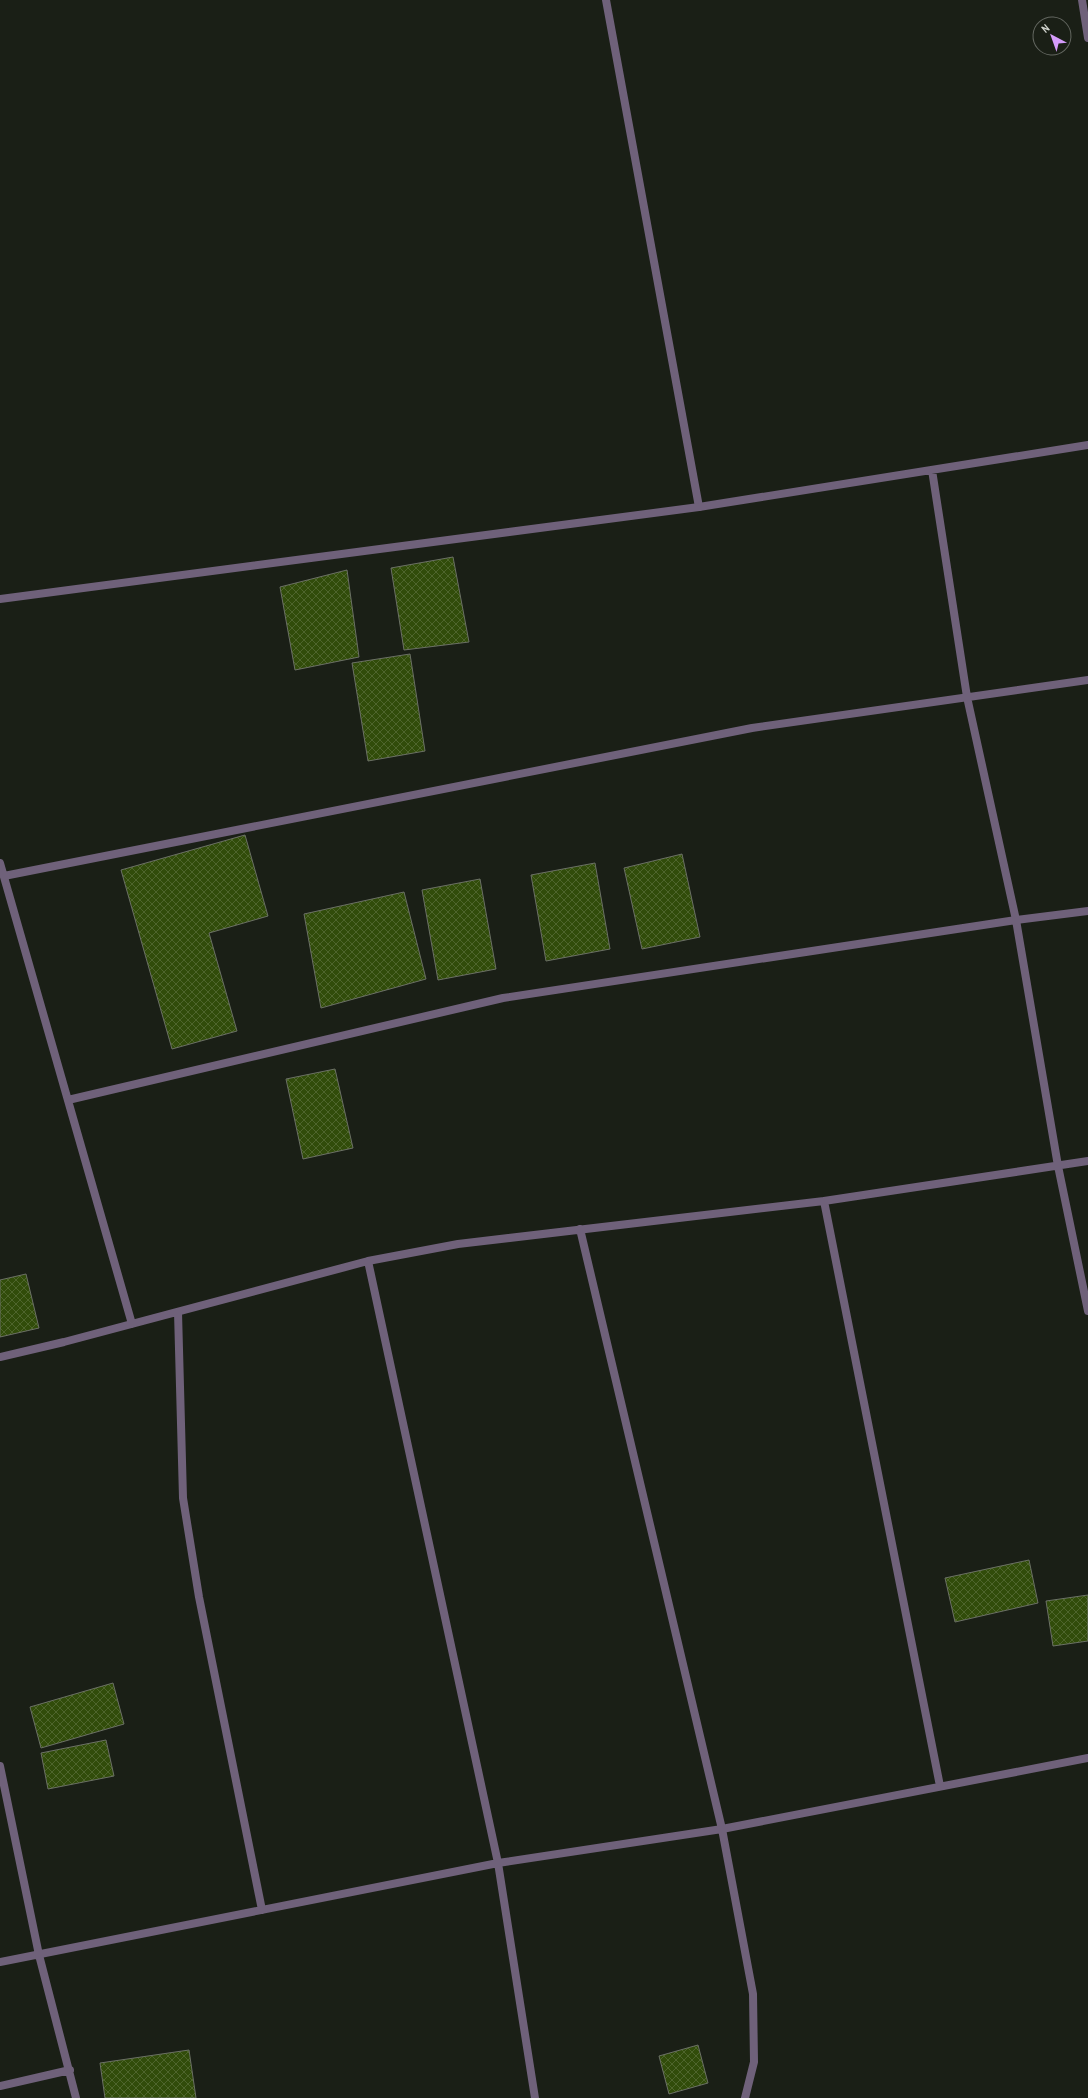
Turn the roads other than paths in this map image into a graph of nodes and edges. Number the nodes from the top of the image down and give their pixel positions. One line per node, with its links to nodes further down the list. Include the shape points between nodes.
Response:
1 (606, 0): 6 (street)
2 (1082, 0): 3 (street)
3 (1088, 38)
4 (1088, 445): 5 (street)
5 (932, 470): 6 (street); 9 (street)
6 (699, 508): 7 (street)
7 (0, 599)
8 (1088, 680): 9 (street)
9 (966, 698): 11 (street, via 752,728); 13 (street)
10 (0, 863): 11 (street)
11 (4, 876): 14 (street)
12 (1088, 911): 13 (street)
13 (1016, 920): 14 (street, via 503,998); 16 (street)
14 (68, 1100): 22 (street)
15 (1088, 1161): 16 (street)
16 (1058, 1166): 17 (street); 20 (street)
17 (824, 1201): 18 (street); 26 (street)
18 (580, 1230): 19 (street, via 458,1244); 27 (street)
19 (368, 1261): 21 (street); 28 (street)
20 (1088, 1311)
21 (178, 1312): 22 (street); 29 (street, via 183,1498 199,1597)
22 (132, 1324): 23 (street)
23 (0, 1357)
24 (1088, 1758): 26 (street)
25 (0, 1766): 30 (street)
26 (940, 1786): 27 (street)
27 (722, 1828): 28 (street); 36 (street, via 753,1994 754,2062)
28 (498, 1863): 29 (street); 35 (street)
29 (262, 1910): 30 (street)
30 (40, 1954): 31 (street); 32 (street)
31 (0, 1962)
32 (70, 2070): 33 (street); 34 (street)
33 (0, 2086)
34 (76, 2098)
35 (536, 2098)
36 (745, 2098)

